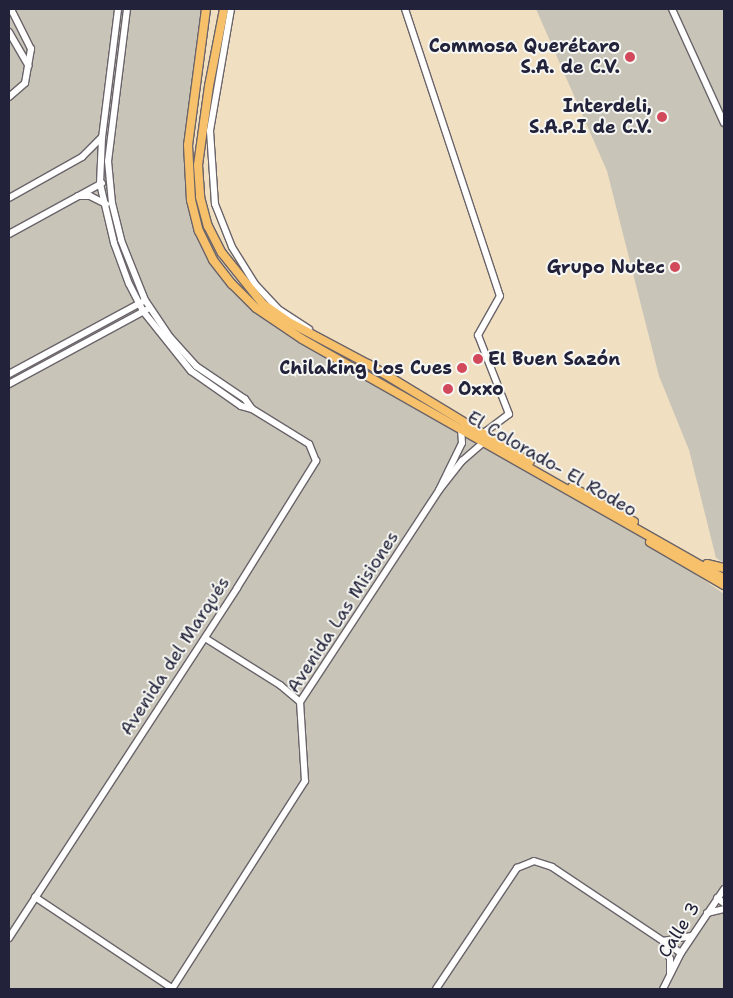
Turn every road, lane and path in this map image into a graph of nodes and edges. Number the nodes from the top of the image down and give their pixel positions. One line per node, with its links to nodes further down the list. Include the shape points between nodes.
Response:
1 (10, 9): 13 (street, via 30,42)
2 (206, 9): 38 (main road, El Colorado- El Rodeo, via 188,145 191,200 198,231 213,260 256,308 274,321)
3 (225, 9): 9 (street); 33 (main road, El Colorado- El Rodeo, via 209,86 198,165 200,197 208,226 222,253 263,304)
4 (232, 9): 9 (street)
5 (405, 9): 39 (street, Avenida Las Misiones, via 459,162 500,296 478,335 509,414)
6 (672, 9): 17 (street)
7 (118, 11): 8 (street); 11 (street)
8 (127, 11): 12 (street)
9 (228, 21): 33 (street, via 210,131 215,204 232,247 255,284 278,309)
10 (9, 32): 13 (street)
11 (113, 53): 12 (street); 15 (street)
12 (121, 55): 16 (street)
13 (29, 66): 14 (street, via 25,83)
14 (9, 97)
15 (106, 110): 16 (street); 18 (street)
16 (114, 112): 19 (street)
17 (724, 123)
18 (102, 138): 19 (street); 21 (street); 23 (street, via 82,157)
19 (110, 138): 20 (street)
20 (108, 182): 21 (street); 24 (street)
21 (100, 184): 22 (street); 25 (street)
22 (77, 196): 25 (street, via 90,196); 28 (street)
23 (9, 198)
24 (112, 203): 25 (street); 26 (street)
25 (104, 204): 27 (street)
26 (118, 226): 27 (street); 29 (street)
27 (110, 228): 30 (street)
28 (9, 234)
29 (124, 249): 30 (street); 31 (street)
30 (117, 252): 31 (street)
31 (142, 302): 32 (street, Avenida del Marqués); 35 (street)
32 (146, 309): 34 (street, Avenida del Marqués); 36 (street)
33 (315, 336): 39 (main road, El Colorado- El Rodeo, via 368,364)
34 (178, 351): 37 (street, Avenida del Marqués, via 245,399); 37 (street, Avenida del Marqués, via 215,390)
35 (9, 374)
36 (9, 384)
37 (252, 409): 47 (street, Avenida del Marqués, via 309,444 316,461)
38 (461, 428): 39 (main road, El Colorado- El Rodeo); 40 (street, Avenida Las Misiones, via 462,443)
39 (483, 438): 40 (street, Avenida Las Misiones); 41 (main road, El Colorado- El Rodeo); 42 (main road, El Colorado- El Rodeo)
40 (439, 490): 48 (street, Avenida Las Misiones)
41 (616, 518): 45 (main road, El Colorado- El Rodeo); 46 (main road, via 672,557)
42 (707, 564): 43 (main road); 44 (main road, El Colorado- El Rodeo)
43 (724, 568)
44 (724, 574)
45 (724, 579)
46 (724, 585)
47 (205, 638): 48 (street, via 280,685); 50 (street, Avenida del Marqués)
48 (300, 702): 60 (street, Avenida Las Misiones, via 305,781)
49 (723, 892): 51 (street, Calle 3)
50 (35, 897): 56 (street, Avenida del Marqués); 60 (street)
51 (717, 898): 52 (street); 54 (street, Calle 3)
52 (724, 903)
53 (724, 909): 54 (street)
54 (707, 913): 55 (street, Calle 3)
55 (692, 936): 57 (street); 58 (street, Calle 3)
56 (9, 938)
57 (663, 941): 58 (street); 59 (street, via 670,960); 61 (street, via 552,866 541,861 525,862 502,890)
58 (681, 953): 59 (street, Calle 3)
59 (670, 974): 62 (street, Calle 3)
60 (173, 989)
61 (436, 989)
62 (663, 989)

